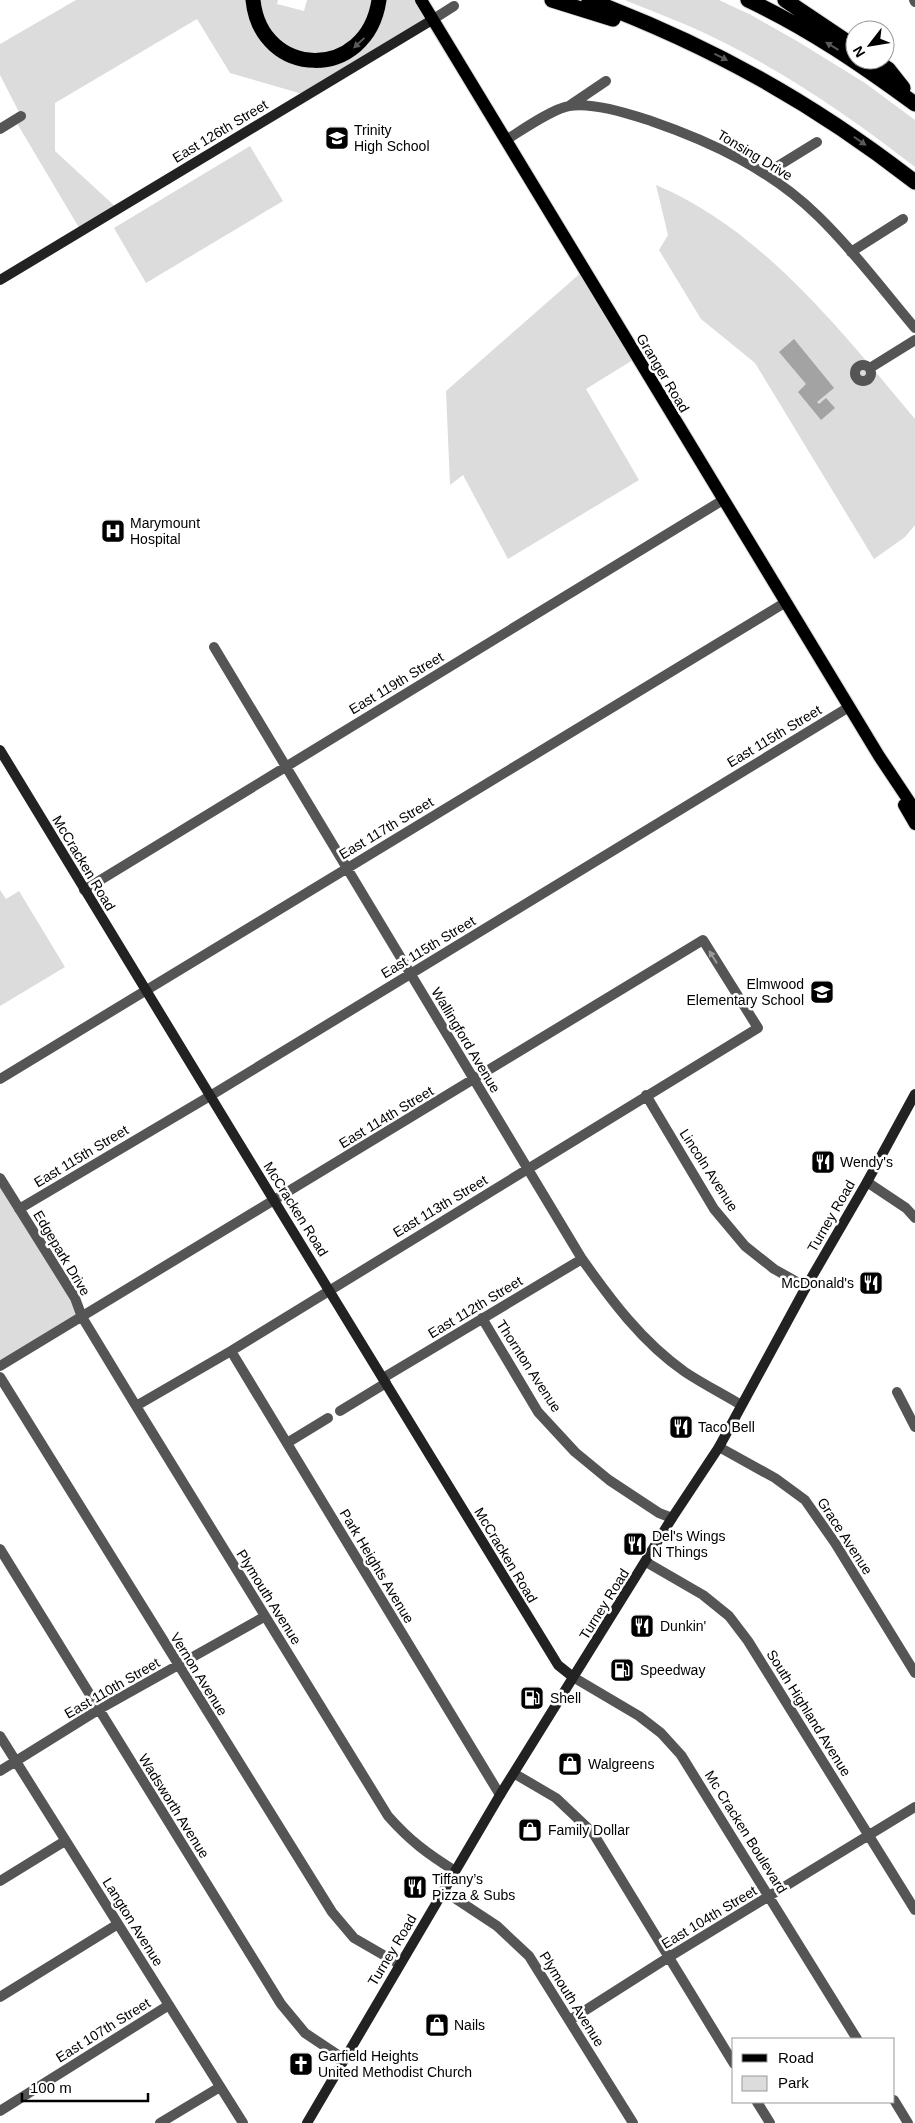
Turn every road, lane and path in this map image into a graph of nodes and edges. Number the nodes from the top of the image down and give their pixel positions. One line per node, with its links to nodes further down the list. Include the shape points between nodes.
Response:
1 (253, 0): 2 (highway, one-way to 1, via 374,24 362,42 343,55 320,60 297,58 269,40 257,20)
2 (379, 0)
3 (552, 0): 10 (highway)
4 (588, 0): 10 (highway)
5 (748, 0): 14 (highway, one-way to 5, via 830,45)
6 (785, 0): 11 (highway)
7 (421, 1): 9 (main road, Granger Road)
8 (454, 6): 9 (street, East 126th Street)
9 (432, 20): 18 (main road, Granger Road); 24 (street, East 126th Street)
10 (677, 36): 21 (highway, one-way to 21, via 784,91)
11 (845, 40)
12 (889, 70): 14 (highway)
13 (606, 81): 15 (street)
14 (915, 103)
15 (569, 106): 18 (street, Tonsing Drive); 20 (street, Tonsing Drive, via 605,108 684,132 726,150)
16 (21, 116): 17 (street)
17 (0, 129)
18 (506, 140): 28 (main road, Granger Road)
19 (816, 142): 20 (street)
20 (765, 174): 23 (street, Tonsing Drive, via 817,214)
21 (915, 182)
22 (903, 219): 23 (street)
23 (850, 252): 25 (street, Tonsing Drive)
24 (0, 280)
25 (915, 328)
26 (915, 340): 27 (street)
27 (870, 368)
28 (723, 500): 29 (main road, Granger Road); 34 (street, East 119th Street)
29 (786, 602): 31 (main road, Granger Road); 37 (street, East 117th Street)
30 (214, 647): 34 (street, Wallingford Avenue)
31 (849, 707): 33 (main road, Granger Road); 40 (street, East 115th Street)
32 (0, 750): 38 (street, McCracken Road)
33 (879, 756): 35 (main road, Granger Road); 36 (main road, Granger Road)
34 (286, 766): 37 (street, Wallingford Avenue); 38 (street, East 119th Street)
35 (915, 810)
36 (915, 824)
37 (348, 867): 40 (street, Wallingford Avenue); 41 (street, East 117th Street)
38 (84, 890): 41 (street, McCracken Road)
39 (703, 940): 43 (street, East 114th Street); 44 (street, East 113th Street, one-way to 39, via 758,1028)
40 (410, 974): 43 (street, Wallingford Avenue); 45 (street, East 115th Street)
41 (145, 991): 42 (street, East 117th Street); 45 (street, McCracken Road)
42 (0, 1078)
43 (474, 1080): 47 (street, Wallingford Avenue); 50 (street, East 114th Street)
44 (646, 1095): 47 (street, East 113th Street); 54 (street, Lincoln Avenue, via 714,1209 745,1246 774,1269)
45 (210, 1096): 50 (street, McCracken Road); 51 (street, East 115th Street)
46 (913, 1101): 49 (street, Turney Road)
47 (527, 1168): 53 (street, Wallingford Avenue); 55 (street, East 113th Street)
48 (0, 1178): 51 (street, Edgepark Drive)
49 (867, 1182): 52 (street, via 906,1208); 54 (street, Turney Road)
50 (275, 1201): 55 (street, McCracken Road); 56 (street, East 114th Street)
51 (20, 1209): 56 (street, Edgepark Drive, via 75,1298)
52 (915, 1218)
53 (582, 1259): 57 (street, East 112th Street); 63 (street, Wallingford Avenue, via 616,1306 646,1339 684,1371)
54 (806, 1287): 63 (street, Turney Road)
55 (330, 1289): 58 (street, East 113th Street); 61 (street, McCracken Road)
56 (82, 1317): 59 (street, East 114th Street); 64 (street, Plymouth Avenue)
57 (482, 1318): 61 (street, East 112th Street); 70 (street, Thornton Avenue, via 538,1412 575,1452 609,1480)
58 (231, 1351): 64 (street, East 113th Street); 68 (street, Park Heights Avenue)
59 (0, 1366)
60 (0, 1377): 75 (street, Vernon Avenue)
61 (384, 1381): 65 (street, East 112th Street); 77 (street, McCracken Road, via 558,1666)
62 (897, 1392): 67 (street)
63 (741, 1405): 69 (street, Turney Road)
64 (136, 1406): 73 (street, Plymouth Avenue)
65 (340, 1411)
66 (328, 1418): 68 (street)
67 (915, 1427)
68 (287, 1443): 83 (street, Park Heights Avenue)
69 (719, 1447): 70 (street, Turney Road); 74 (street, Grace Avenue, via 775,1478 805,1500)
70 (672, 1518): 72 (street, Turney Road)
71 (0, 1550): 78 (street, Wadsworth Avenue)
72 (646, 1562): 77 (street, Turney Road); 85 (street, South Highland Avenue, via 703,1595 729,1616 748,1640)
73 (264, 1617): 75 (street, East 110th Street); 87 (street, Plymouth Avenue, via 388,1816 408,1838)
74 (912, 1661): 76 (street, Grace Avenue)
75 (178, 1667): 78 (street, East 110th Street); 94 (street, Vernon Avenue, via 332,1912 354,1938)
76 (915, 1672)
77 (573, 1677): 82 (street, Turney Road); 90 (street, Mc Cracken Boulevard, via 639,1716 661,1733 681,1755)
78 (98, 1710): 80 (street, East 110th Street); 99 (street, Wadsworth Avenue, via 281,2004 306,2033)
79 (0, 1736): 80 (street, Langton Avenue)
80 (15, 1762): 81 (street, East 110th Street); 86 (street, Langton Avenue)
81 (0, 1772)
82 (515, 1774): 83 (street, Turney Road); 93 (street, via 556,1798 593,1833)
83 (500, 1795): 87 (street, Turney Road)
84 (915, 1807): 85 (street, East 104th Street)
85 (869, 1835): 90 (street, East 104th Street); 91 (street, South Highland Avenue)
86 (65, 1841): 88 (street); 92 (street, Langton Avenue)
87 (455, 1871): 89 (street, Turney Road)
88 (0, 1881)
89 (444, 1891): 94 (street, Turney Road); 97 (street, Plymouth Avenue, via 512,1939 534,1963)
90 (770, 1896): 93 (street, East 104th Street); 98 (street, Mc Cracken Boulevard)
91 (915, 1910)
92 (118, 1924): 95 (street); 96 (street, Langton Avenue)
93 (669, 1957): 97 (street, East 104th Street); 100 (street)
94 (399, 1964): 99 (street, Turney Road)
95 (0, 1997)
96 (169, 2005): 101 (street, Langton Avenue); 104 (street, East 107th Street)
97 (570, 2020): 108 (street, Plymouth Avenue)
98 (856, 2038)
99 (344, 2059): 107 (street, Turney Road)
100 (732, 2061)
101 (220, 2087): 105 (street); 106 (street, Langton Avenue)
102 (895, 2102): 110 (street)
103 (758, 2103): 109 (street)
104 (0, 2111)
105 (160, 2123)
106 (243, 2123)
107 (307, 2123)
108 (633, 2123)
109 (770, 2123)
110 (908, 2123)

